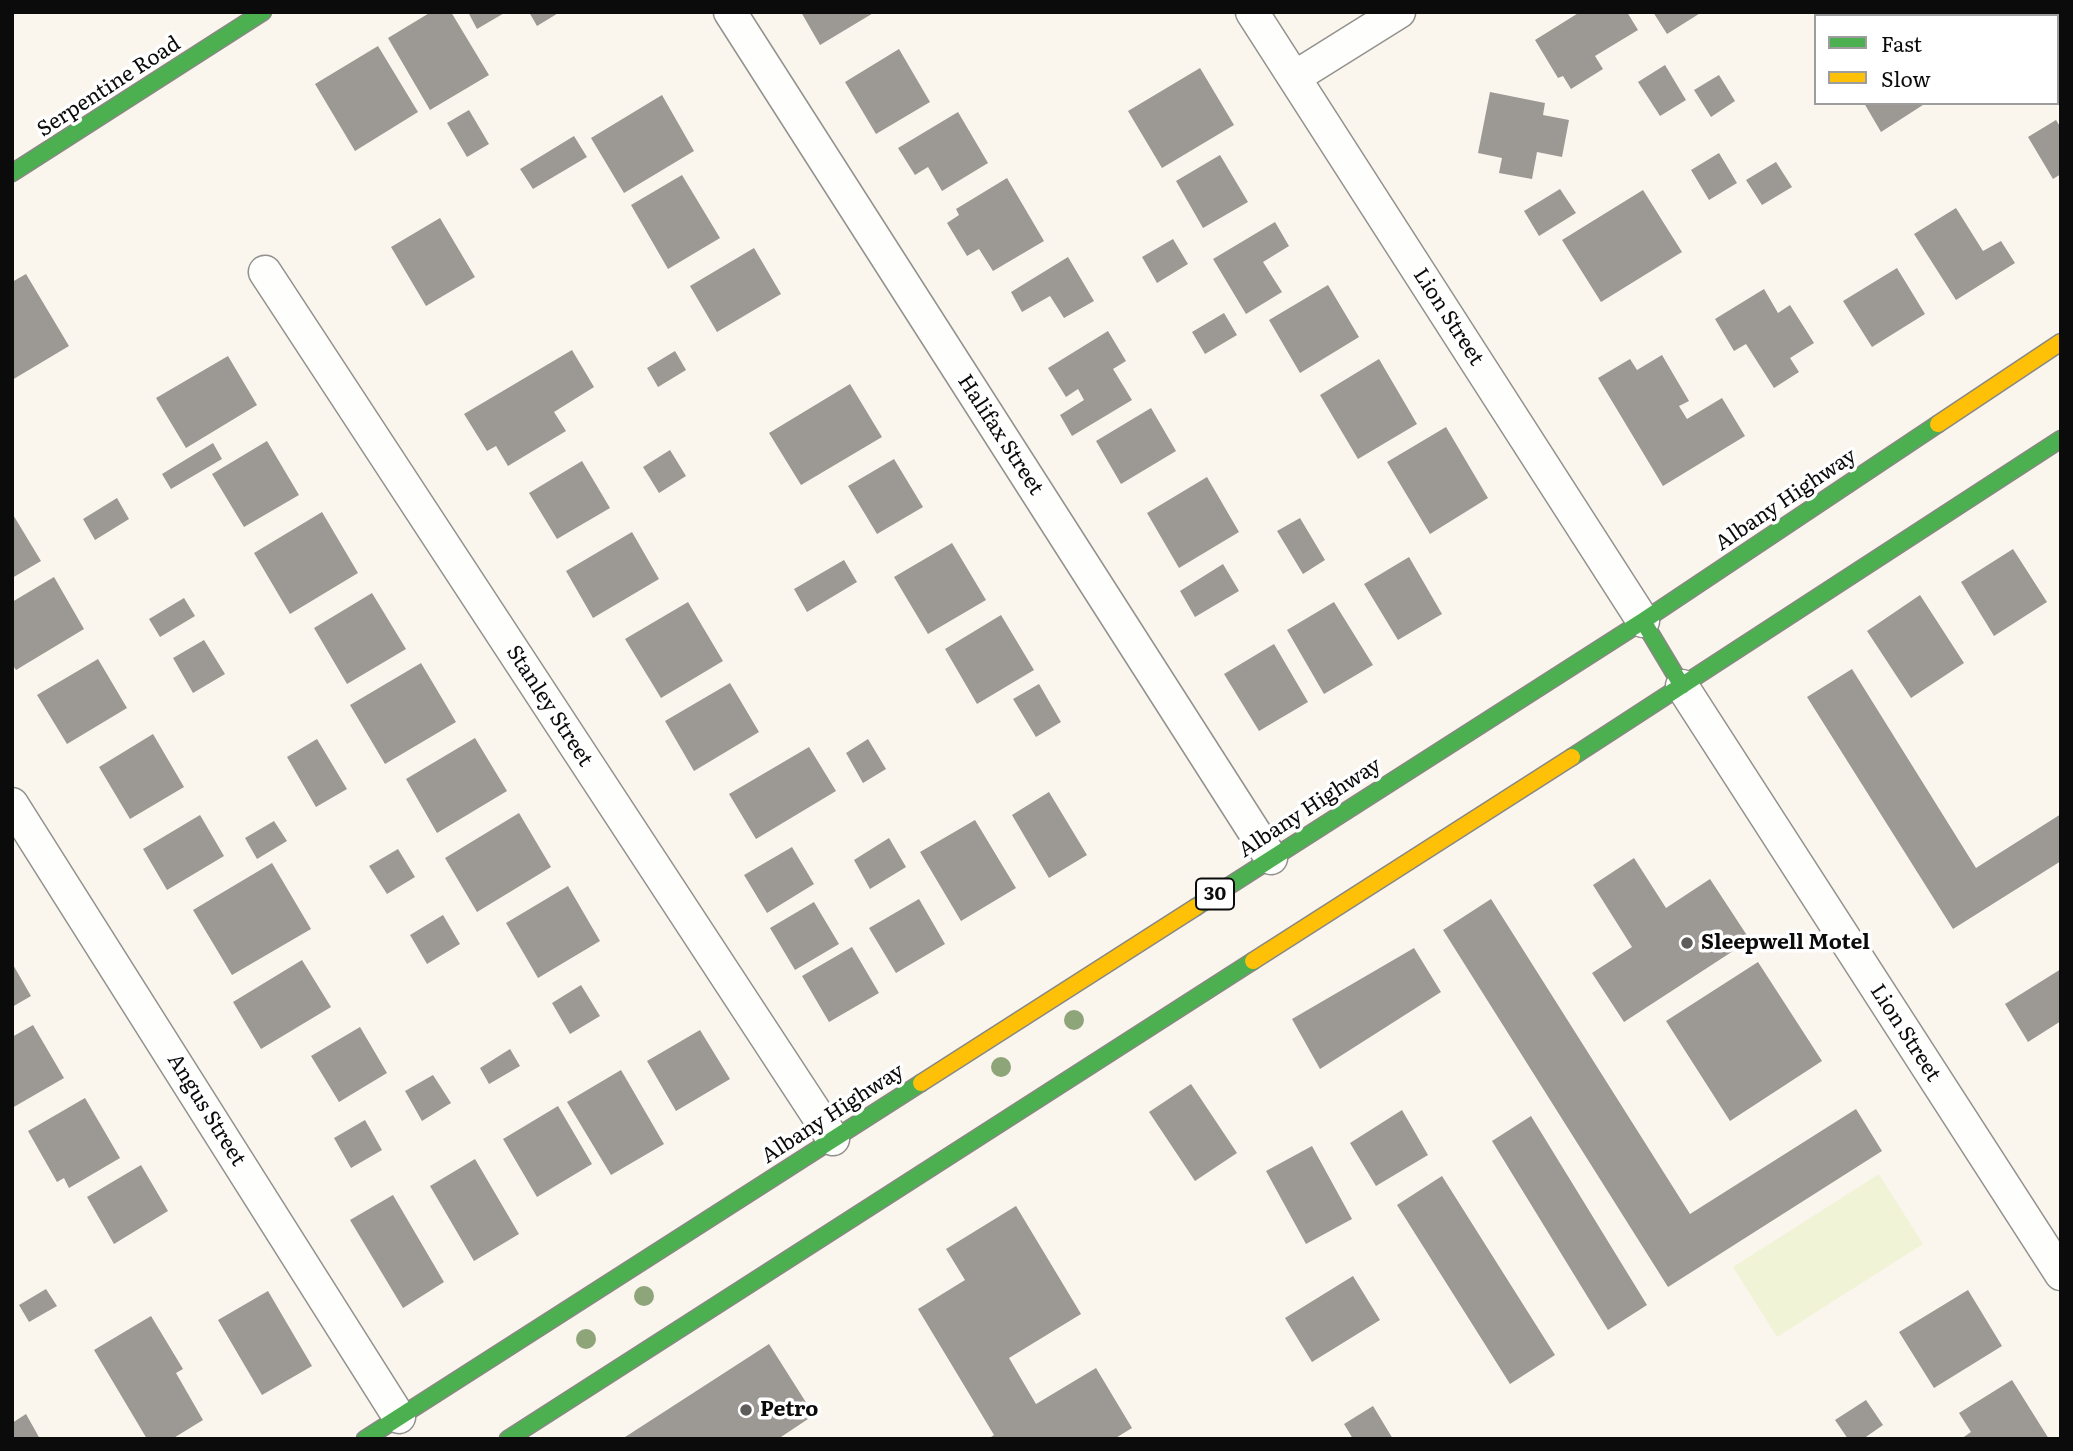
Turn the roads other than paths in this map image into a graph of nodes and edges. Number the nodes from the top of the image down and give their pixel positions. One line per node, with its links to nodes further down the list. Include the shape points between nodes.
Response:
1 (263, 12): 6 (main road, Serpentine Road)
2 (730, 12): 13 (street, Halifax Street)
3 (1252, 12): 5 (street, Lion Street)
4 (1399, 12): 5 (street)
5 (1295, 77): 10 (street, Lion Street)
6 (12, 173)
7 (265, 272): 14 (street, Stanley Street)
8 (2061, 342): 10 (main road, Albany Highway / 30)
9 (2061, 439): 11 (main road)
10 (1643, 621): 11 (main road); 13 (main road, Albany Highway / 30)
11 (1682, 686): 15 (street, Lion Street); 18 (main road)
12 (12, 804): 16 (street, Angus Street)
13 (1271, 859): 14 (main road, Albany Highway / 30)
14 (833, 1139): 16 (main road, Albany Highway / 30)
15 (2061, 1274)
16 (399, 1417): 17 (main road, Albany Highway / 30)
17 (365, 1439)
18 (508, 1439)

